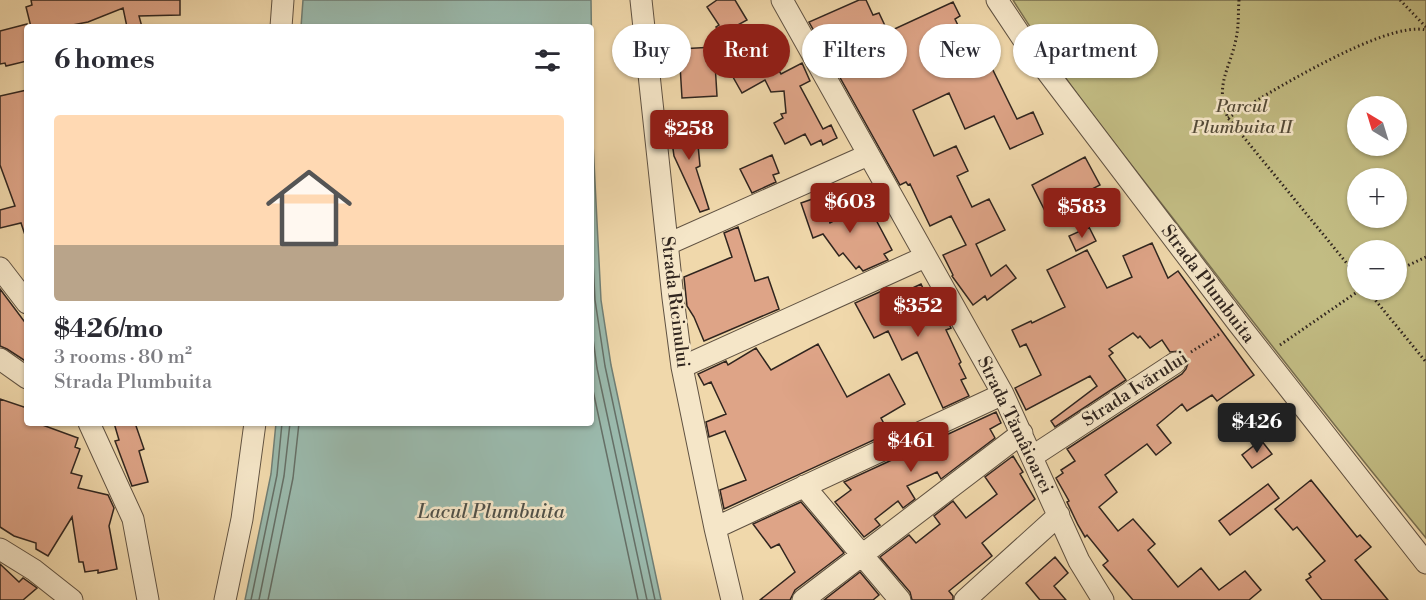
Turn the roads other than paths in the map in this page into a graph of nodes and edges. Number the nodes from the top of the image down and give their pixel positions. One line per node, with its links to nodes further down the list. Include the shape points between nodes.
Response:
1 (283, 0): 5 (street)
2 (641, 0): 7 (street, Strada Ricinului)
3 (782, 0): 6 (street, Strada Tămâioarei)
4 (997, 0): 25 (street, Strada Plumbuita, via 1029,48 1237,322)
5 (281, 24)
6 (867, 155): 7 (street); 8 (street, Strada Tămâioarei)
7 (668, 244): 13 (street, Strada Ricinului)
8 (925, 257): 13 (street); 15 (street, Strada Tămâioarei)
9 (0, 268): 10 (street)
10 (24, 299)
11 (0, 359): 14 (street)
12 (1174, 363): 19 (street, Strada Ivărului)
13 (682, 367): 22 (street, Strada Ricinului)
14 (24, 376)
15 (1003, 394): 18 (street, Strada Tămâioarei); 20 (street)
16 (90, 426): 27 (street, via 133,519)
17 (255, 426): 28 (street, via 242,519)
18 (1022, 433): 19 (street, Strada Tămâioarei); 24 (street)
19 (1033, 456): 21 (street, Strada Tămâioarei)
20 (804, 486): 22 (street); 24 (street)
21 (1059, 516): 32 (street); 33 (street, Strada Tămâioarei, via 1079,561)
22 (715, 528): 29 (street, Strada Ricinului)
23 (0, 549): 26 (street)
24 (863, 555): 30 (street); 31 (street)
25 (1426, 563)
26 (72, 600)
27 (148, 600)
28 (225, 600)
29 (732, 600)
30 (803, 600)
31 (900, 600)
32 (964, 600)
33 (1103, 600)

